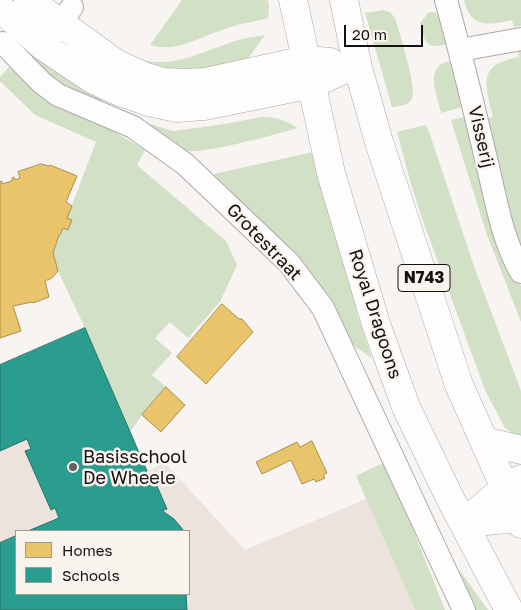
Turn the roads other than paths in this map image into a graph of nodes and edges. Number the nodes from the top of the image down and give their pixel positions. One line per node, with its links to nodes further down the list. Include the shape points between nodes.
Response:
1 (292, 0): 10 (main road, Royal Dragoons)
2 (344, 0): 9 (main road, N743)
3 (446, 0): 8 (street, Visserij)
4 (66, 16): 5 (main road); 7 (street); 10 (main road, via 117,64 163,82 206,82)
5 (14, 21): 7 (main road); 17 (street, Grotestraat, via 42,83 58,95 133,127 185,164 289,263 323,308)
6 (521, 40): 8 (street)
7 (44, 46): 10 (main road, via 92,79 141,99 177,108 204,106)
8 (460, 50): 11 (street, Visserij, via 501,221 511,254)
9 (357, 64): 10 (main road); 12 (main road, N743, via 379,142 447,349)
10 (309, 72): 16 (main road, Royal Dragoons, via 331,173 376,324 406,407)
11 (521, 272)
12 (484, 441): 13 (main road); 14 (main road, N743)
13 (521, 450)
14 (513, 483): 15 (main road, N743); 16 (main road)
15 (520, 521): 16 (main road)
16 (464, 523): 18 (main road, Royal Dragoons)
17 (464, 610)
18 (509, 610)

